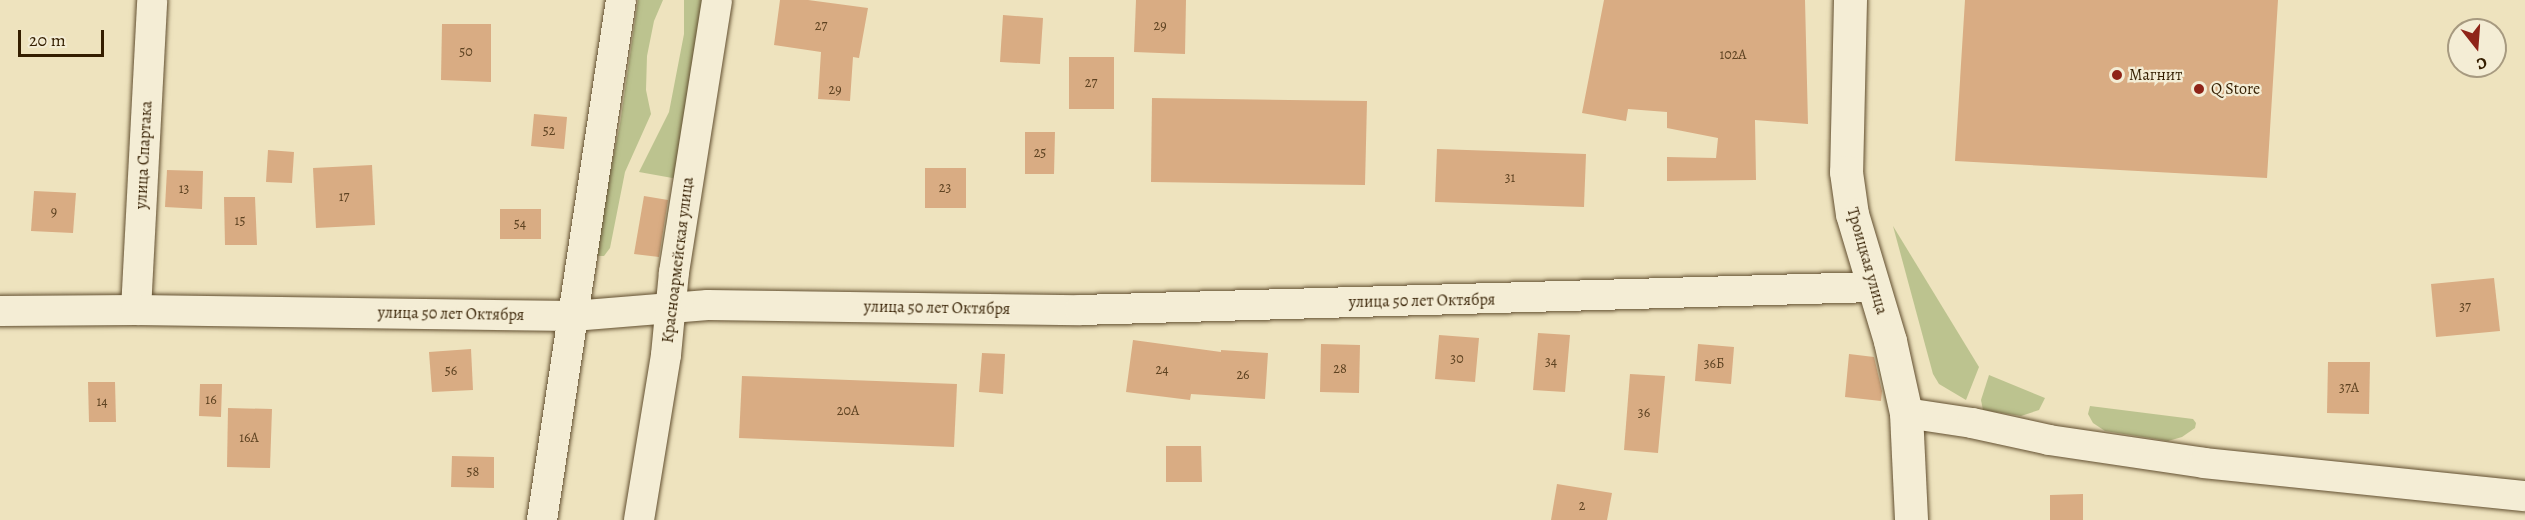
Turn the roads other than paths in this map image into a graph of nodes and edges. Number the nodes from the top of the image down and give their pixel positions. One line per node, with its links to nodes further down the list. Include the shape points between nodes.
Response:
1 (152, 0): 7 (street, улица Спартака)
2 (621, 0): 9 (street)
3 (717, 0): 6 (street, Красноармейская улица)
4 (1850, 0): 5 (main road, Троицкая улица, via 1846,172 1852,214)
5 (1874, 287): 6 (street, улица 50 лет Октября, via 1080,310 708,305); 10 (main road, Троицкая улица)
6 (669, 309): 9 (street, улица 50 лет Октября); 13 (street, Красноармейская улица, via 666,355)
7 (136, 310): 8 (street, улица 50 лет Октября); 9 (street, улица 50 лет Октября)
8 (0, 311)
9 (573, 316): 12 (street)
10 (1906, 413): 11 (street, via 2204,463); 14 (main road, Троицкая улица)
11 (2525, 496)
12 (542, 520)
13 (639, 520)
14 (1911, 520)

